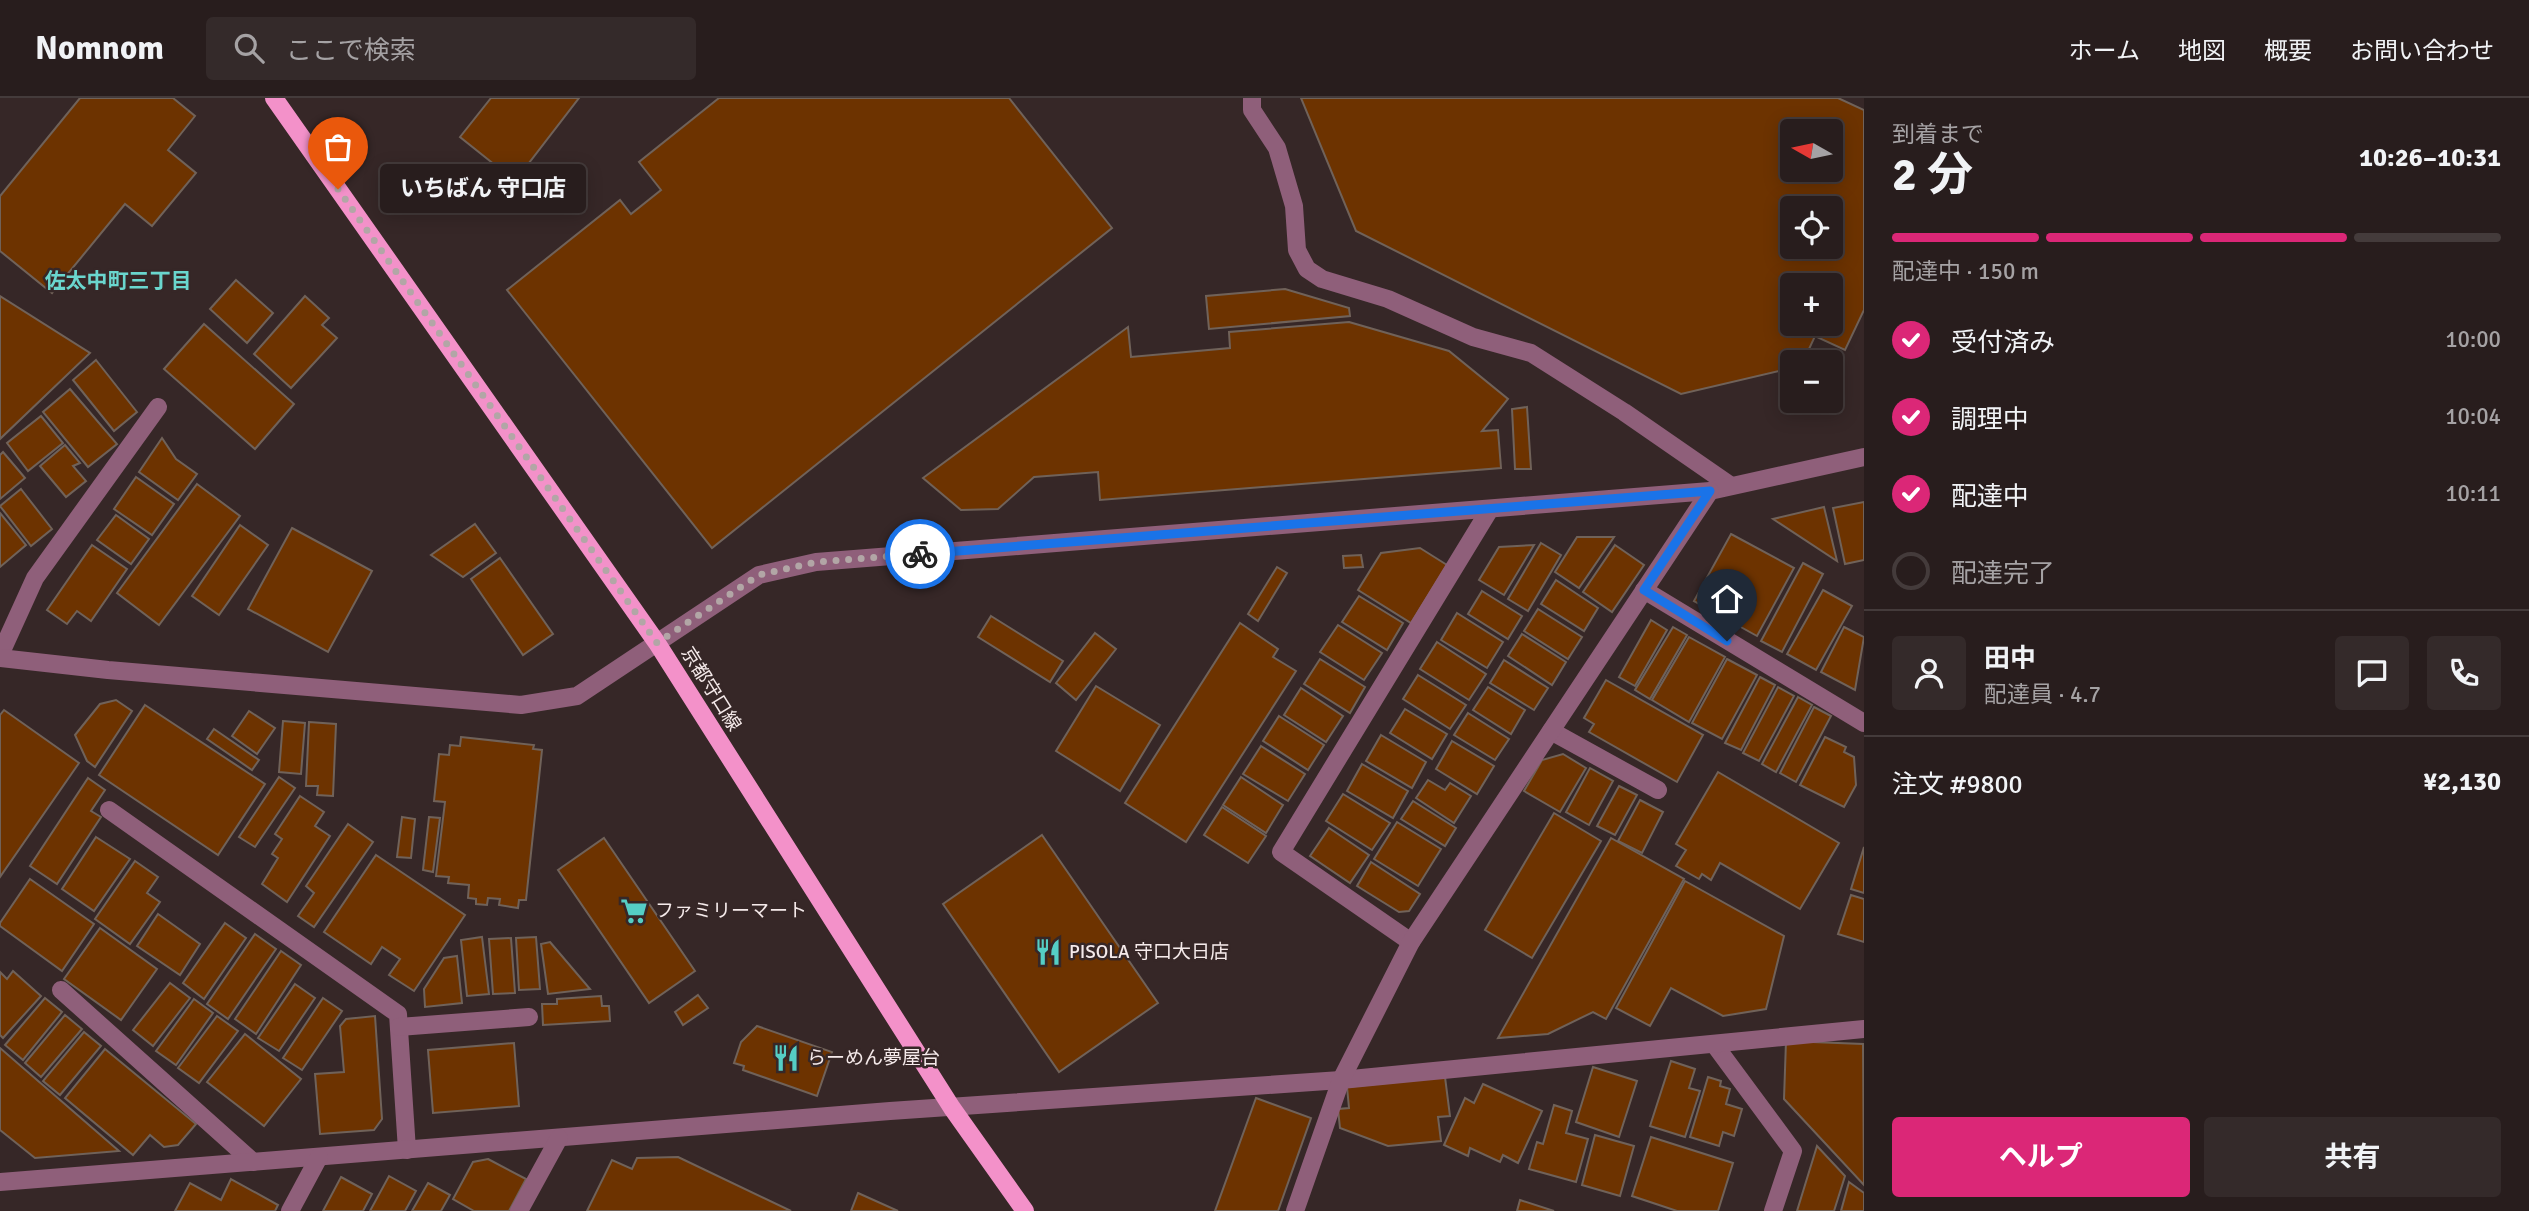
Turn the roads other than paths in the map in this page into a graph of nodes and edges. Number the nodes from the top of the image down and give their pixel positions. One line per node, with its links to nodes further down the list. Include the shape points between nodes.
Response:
1 (274, 98): 9 (main road, 京都守口線)
2 (1252, 98): 5 (street, via 1252,110 1277,148 1293,206 1297,250 1307,270 1473,337 1531,353)
3 (158, 407): 10 (street, via 35,578)
4 (1864, 457): 5 (street)
5 (1731, 486): 6 (street)
6 (1710, 491): 7 (street); 8 (street)
7 (1490, 509): 9 (street, via 816,562 759,575); 15 (street, via 1280,852)
8 (1644, 590): 11 (street); 12 (street)
9 (657, 643): 10 (street, via 578,696 521,705 108,670); 22 (main road, 京都守口線)
10 (0, 656)
11 (1864, 723)
12 (1551, 731): 13 (street); 15 (street)
13 (1658, 790)
14 (109, 810): 18 (street, via 398,1014)
15 (1410, 942): 21 (street)
16 (61, 990): 26 (street)
17 (529, 1017): 18 (street)
18 (399, 1027): 24 (street)
19 (1864, 1029): 20 (street)
20 (1714, 1044): 21 (street); 32 (street, via 1793,1151)
21 (1340, 1080): 22 (street); 31 (street)
22 (952, 1108): 23 (street); 30 (main road, 京都守口線)
23 (559, 1138): 24 (street); 29 (street)
24 (407, 1150): 25 (street)
25 (319, 1157): 26 (street); 28 (street)
26 (253, 1162): 27 (street)
27 (0, 1182)
28 (290, 1211)
29 (519, 1211)
30 (1025, 1211)
31 (1295, 1211)
32 (1773, 1211)

